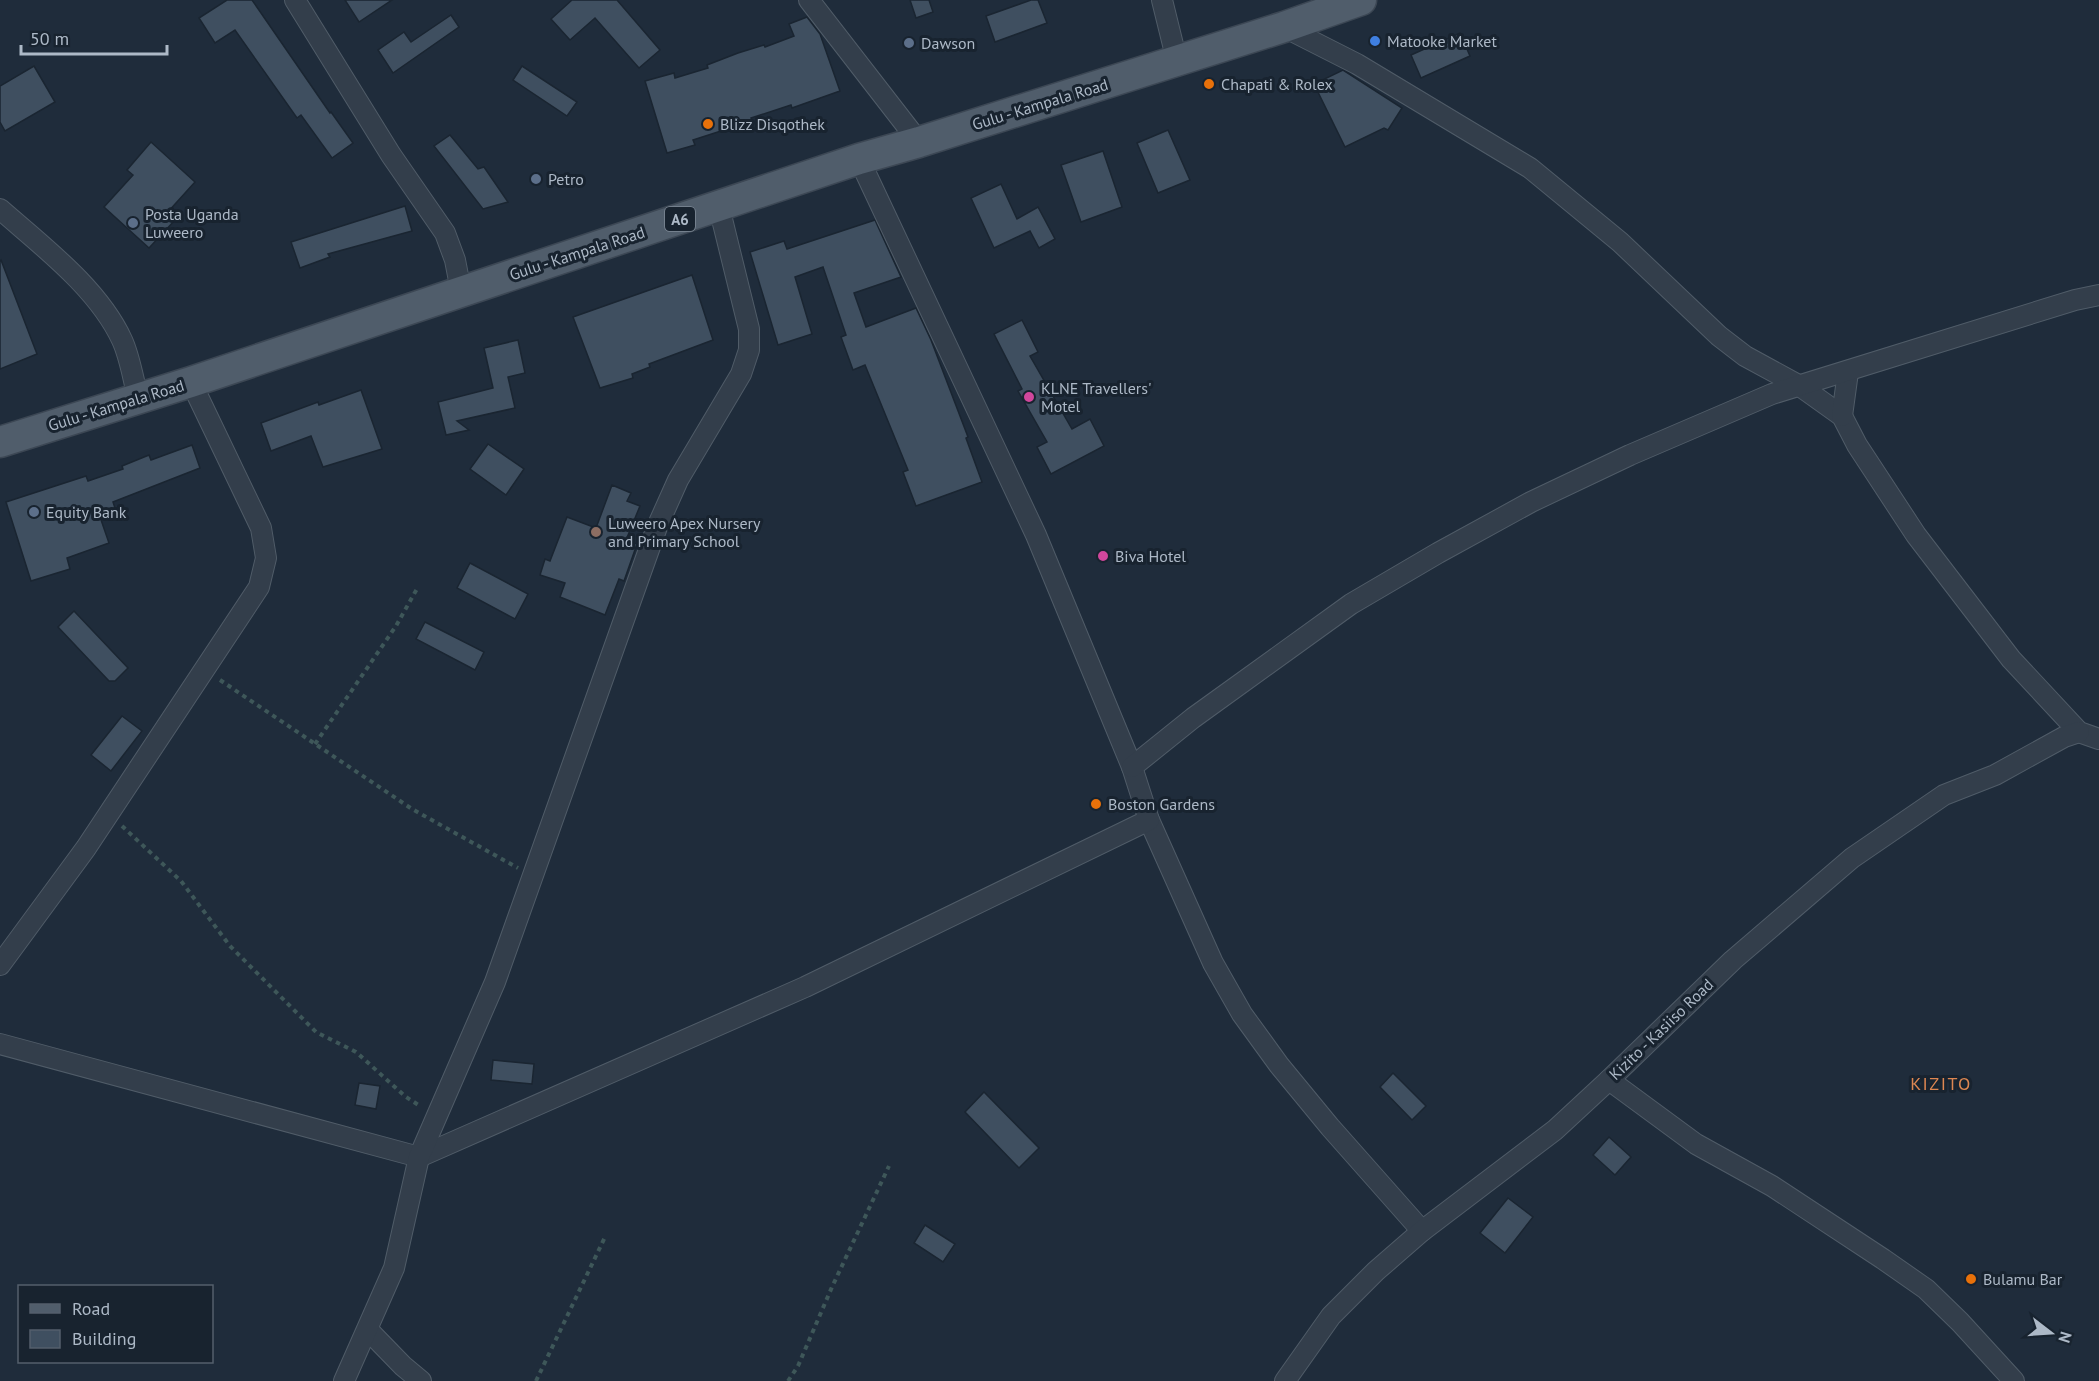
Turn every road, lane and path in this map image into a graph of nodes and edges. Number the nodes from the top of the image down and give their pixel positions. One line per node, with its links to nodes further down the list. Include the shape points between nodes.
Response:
1 (295, 0): 11 (street, via 391,155 445,233)
2 (809, 0): 7 (street)
3 (1162, 0): 6 (street)
4 (1361, 0): 5 (main road, Gulu - Kampala Road / A6)
5 (1284, 27): 6 (main road, Gulu - Kampala Road / A6); 15 (street, via 1357,64 1530,168 1620,242 1719,336 1745,356)
6 (1177, 61): 7 (main road, Gulu - Kampala Road / A6)
7 (920, 142): 8 (main road, Gulu - Kampala Road / A6)
8 (859, 159): 9 (main road, Gulu - Kampala Road / A6); 24 (street, via 1036,535)
9 (719, 207): 11 (main road, Gulu - Kampala Road / A6); 27 (street, via 749,329 749,350 741,374 678,480 657,527)
10 (0, 210): 16 (street, via 79,281 108,315 123,341)
11 (461, 291): 14 (main road, Gulu - Kampala Road / A6)
12 (2099, 295): 13 (street)
13 (1848, 372): 15 (street); 17 (street)
14 (191, 382): 16 (main road, Gulu - Kampala Road / A6); 20 (street, via 261,528 266,558 260,587)
15 (1800, 386): 17 (street); 24 (street, via 1772,394 1630,455 1531,502 1438,553 1351,604)
16 (138, 397): 18 (main road, Gulu - Kampala Road / A6)
17 (1842, 416): 21 (street, via 1916,535 2012,659)
18 (0, 442)
19 (418, 587): 23 (path)
20 (205, 670): 23 (path); 25 (street)
21 (2079, 732): 22 (street); 30 (street, Kizito - Kasiiso Road, via 1995,775 1944,795 1852,858 1733,960)
22 (2099, 739)
23 (315, 744): 27 (path, via 412,809)
24 (1132, 767): 26 (street)
25 (109, 813): 28 (street); 31 (path, via 182,880 230,946 316,1032 356,1052 406,1097)
26 (1149, 820): 32 (street, via 805,987); 34 (street, via 1213,963 1242,1014 1323,1119)
27 (532, 875): 31 (street, via 495,982)
28 (0, 965)
29 (0, 1044): 32 (street)
30 (1610, 1080): 34 (street, Kizito - Kasiiso Road, via 1555,1130); 42 (street, via 1696,1144 1772,1186 1926,1289)
31 (436, 1116): 32 (street)
32 (419, 1157): 36 (street, via 394,1268)
33 (889, 1166): 40 (path)
34 (1422, 1231): 41 (street, Kizito - Kasiiso Road, via 1331,1316)
35 (606, 1235): 39 (path)
36 (368, 1330): 37 (street); 38 (street)
37 (344, 1381)
38 (421, 1381)
39 (536, 1381)
40 (788, 1381)
41 (1285, 1381)
42 (2014, 1381)

